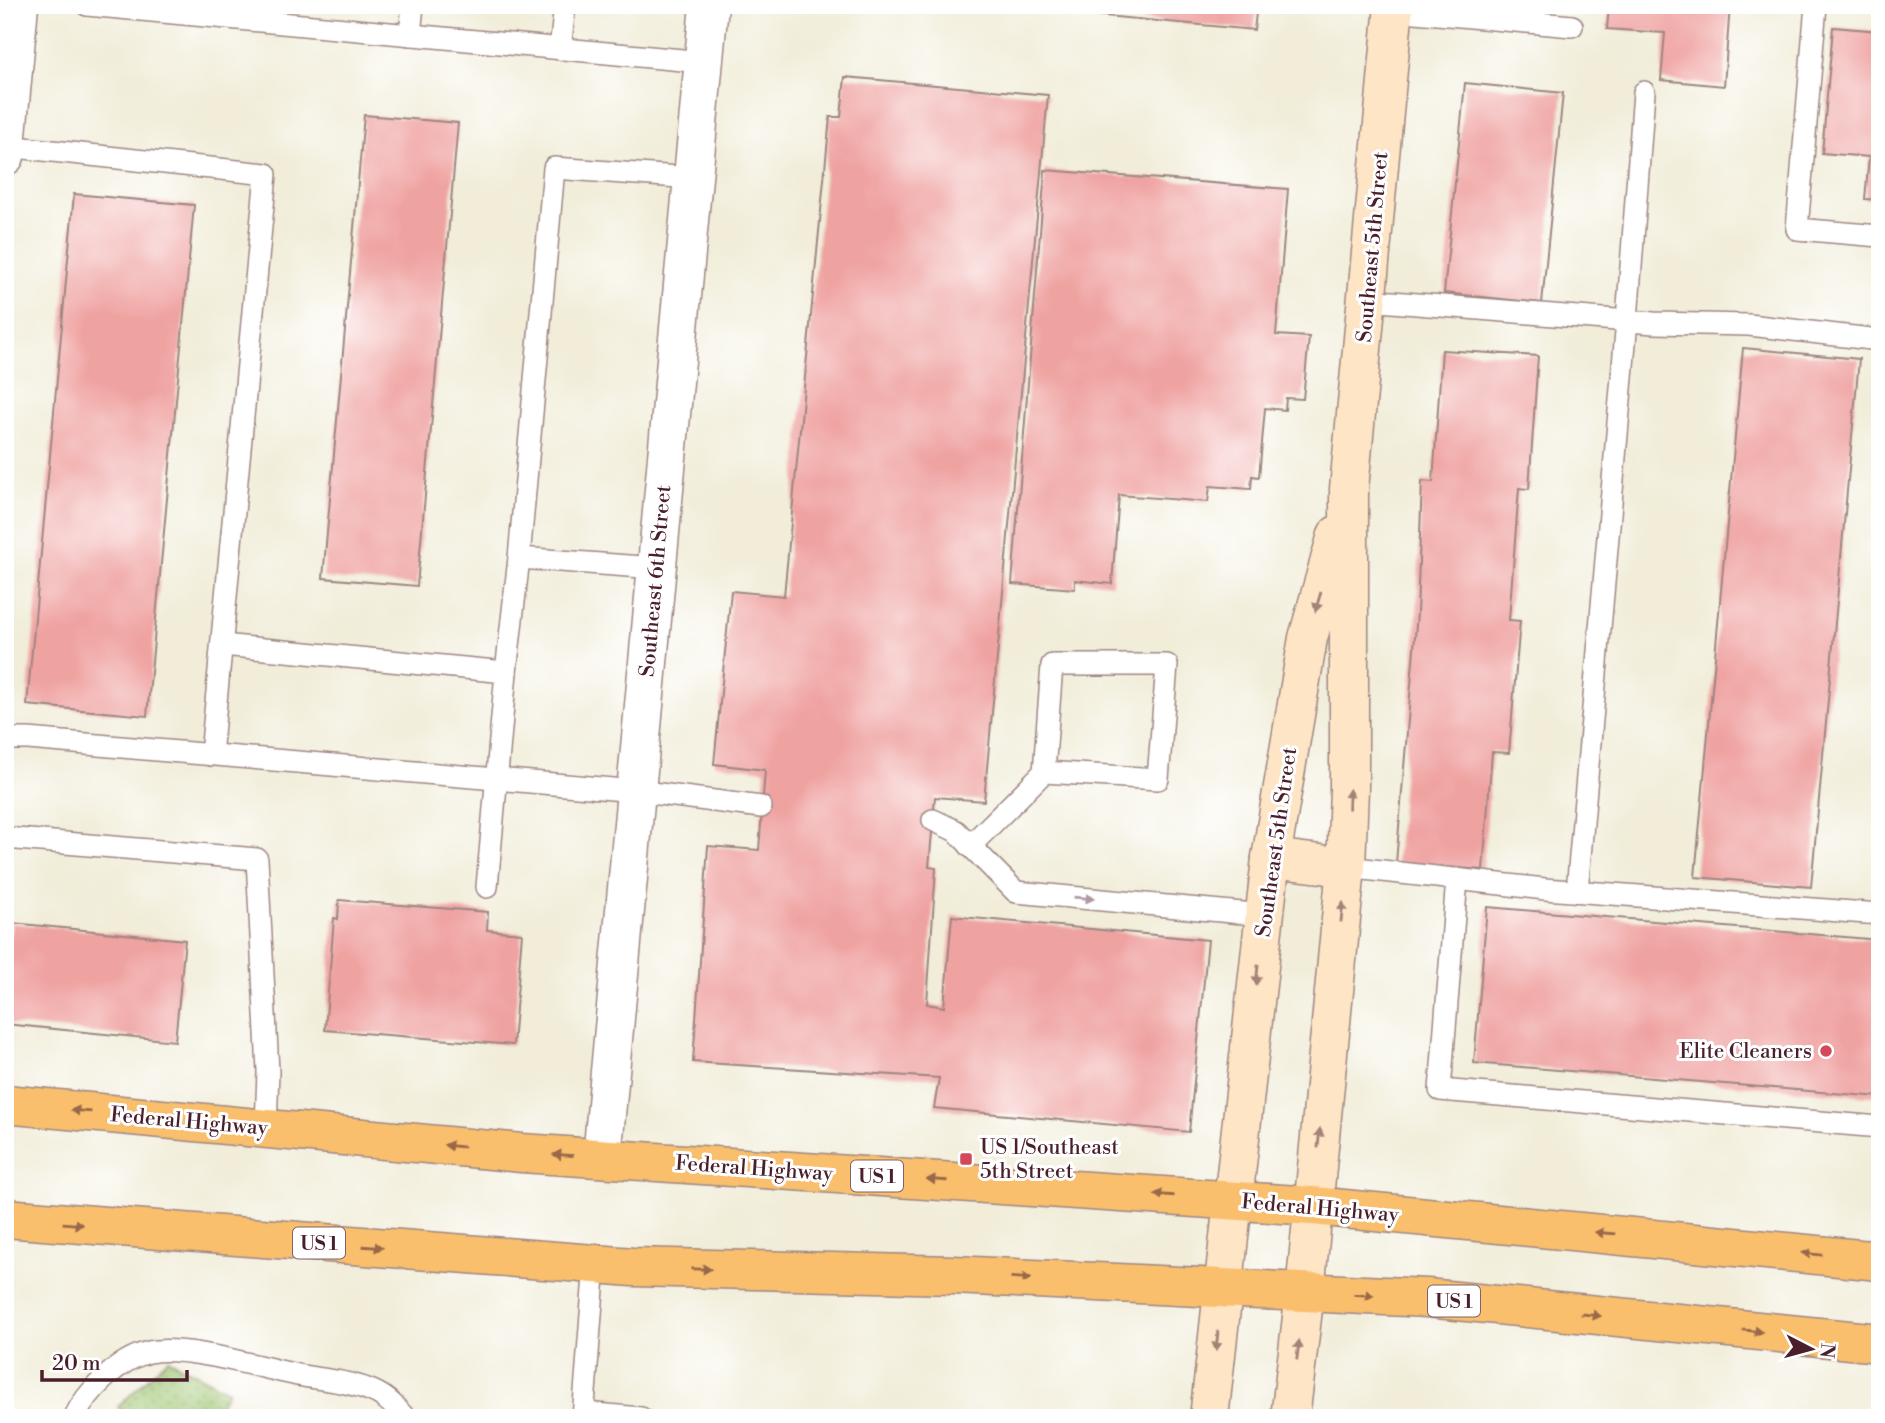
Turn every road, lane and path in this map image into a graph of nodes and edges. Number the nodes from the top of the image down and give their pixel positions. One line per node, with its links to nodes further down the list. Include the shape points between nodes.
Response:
1 (19, 5): 13 (street)
2 (87, 5): 9 (lane)
3 (413, 5): 9 (lane)
4 (565, 5): 10 (lane)
5 (709, 5): 11 (street, Southeast 6th Street)
6 (1816, 5): 16 (lane, via 1797,229)
7 (1393, 8): 8 (lane); 17 (main road, Southeast 5th Street)
8 (1572, 26)
9 (410, 35): 10 (lane)
10 (560, 49): 11 (lane)
11 (704, 62): 15 (street, Southeast 6th Street)
12 (1644, 92): 18 (lane)
13 (6, 146): 14 (street); 23 (lane, via 266,174)
14 (5, 156)
15 (693, 178): 21 (lane, via 554,168); 22 (street, Southeast 6th Street)
16 (1880, 236)
17 (1367, 300): 18 (lane); 20 (main road, Southeast 5th Street)
18 (1627, 320): 19 (lane, via 1749,325); 38 (lane)
19 (1880, 340)
20 (1349, 489): 34 (main road, Southeast 5th Street, one-way to 34, via 1308,638); 35 (main road, Southeast 5th Street, one-way to 20)
21 (519, 558): 22 (lane); 24 (lane)
22 (656, 568): 29 (street, Southeast 6th Street)
23 (222, 645): 24 (lane); 26 (lane)
24 (506, 672): 28 (lane)
25 (5, 739): 26 (lane)
26 (211, 755): 28 (lane)
27 (1044, 772): 27 (lane, via 1158,779 1167,665 1052,665); 33 (lane)
28 (498, 779): 29 (lane); 37 (lane)
29 (636, 791): 30 (lane); 44 (street, Southeast 6th Street)
30 (761, 807)
31 (933, 820): 33 (lane, via 956,831)
32 (5, 838): 43 (lane, via 257,859 268,1071)
33 (970, 846): 40 (lane, one-way to 40, via 1016,892)
34 (1271, 858): 35 (main road); 40 (main road, Southeast 5th Street)
35 (1346, 867): 36 (lane); 46 (main road, Southeast 5th Street, one-way to 35)
36 (1457, 879): 38 (lane); 42 (lane, via 1440,1090)
37 (487, 887)
38 (1577, 891): 39 (lane)
39 (1880, 914)
40 (1264, 915): 45 (main road, Southeast 5th Street, one-way to 45)
41 (5, 1104): 43 (main road, Federal Highway / US 1, one-way to 41)
42 (1880, 1127)
43 (265, 1128): 44 (main road, Federal Highway / US 1, one-way to 43)
44 (602, 1158): 45 (main road, Federal Highway / US 1, one-way to 44)
45 (1232, 1200): 46 (main road, Federal Highway / US 1); 50 (main road, Southeast 5th Street)
46 (1313, 1206): 48 (main road, Federal Highway / US 1, one-way to 46); 51 (main road, Southeast 5th Street)
47 (5, 1218): 49 (main road, US 1, one-way to 49)
48 (1880, 1261)
49 (594, 1264): 50 (main road, US 1, one-way to 50); 53 (lane)
50 (1223, 1288): 51 (main road, US 1); 57 (main road, Southeast 5th Street, one-way to 57)
51 (1305, 1292): 52 (main road, US 1, one-way to 52, via 1427,1298); 58 (main road, Southeast 5th Street, one-way to 51)
52 (1873, 1339)
53 (583, 1415): 56 (lane)
54 (74, 1418): 55 (lane, via 101,1382 125,1363 149,1352 178,1351 369,1389)
55 (405, 1418)
56 (641, 1418)
57 (1209, 1418)
58 (1290, 1418)

